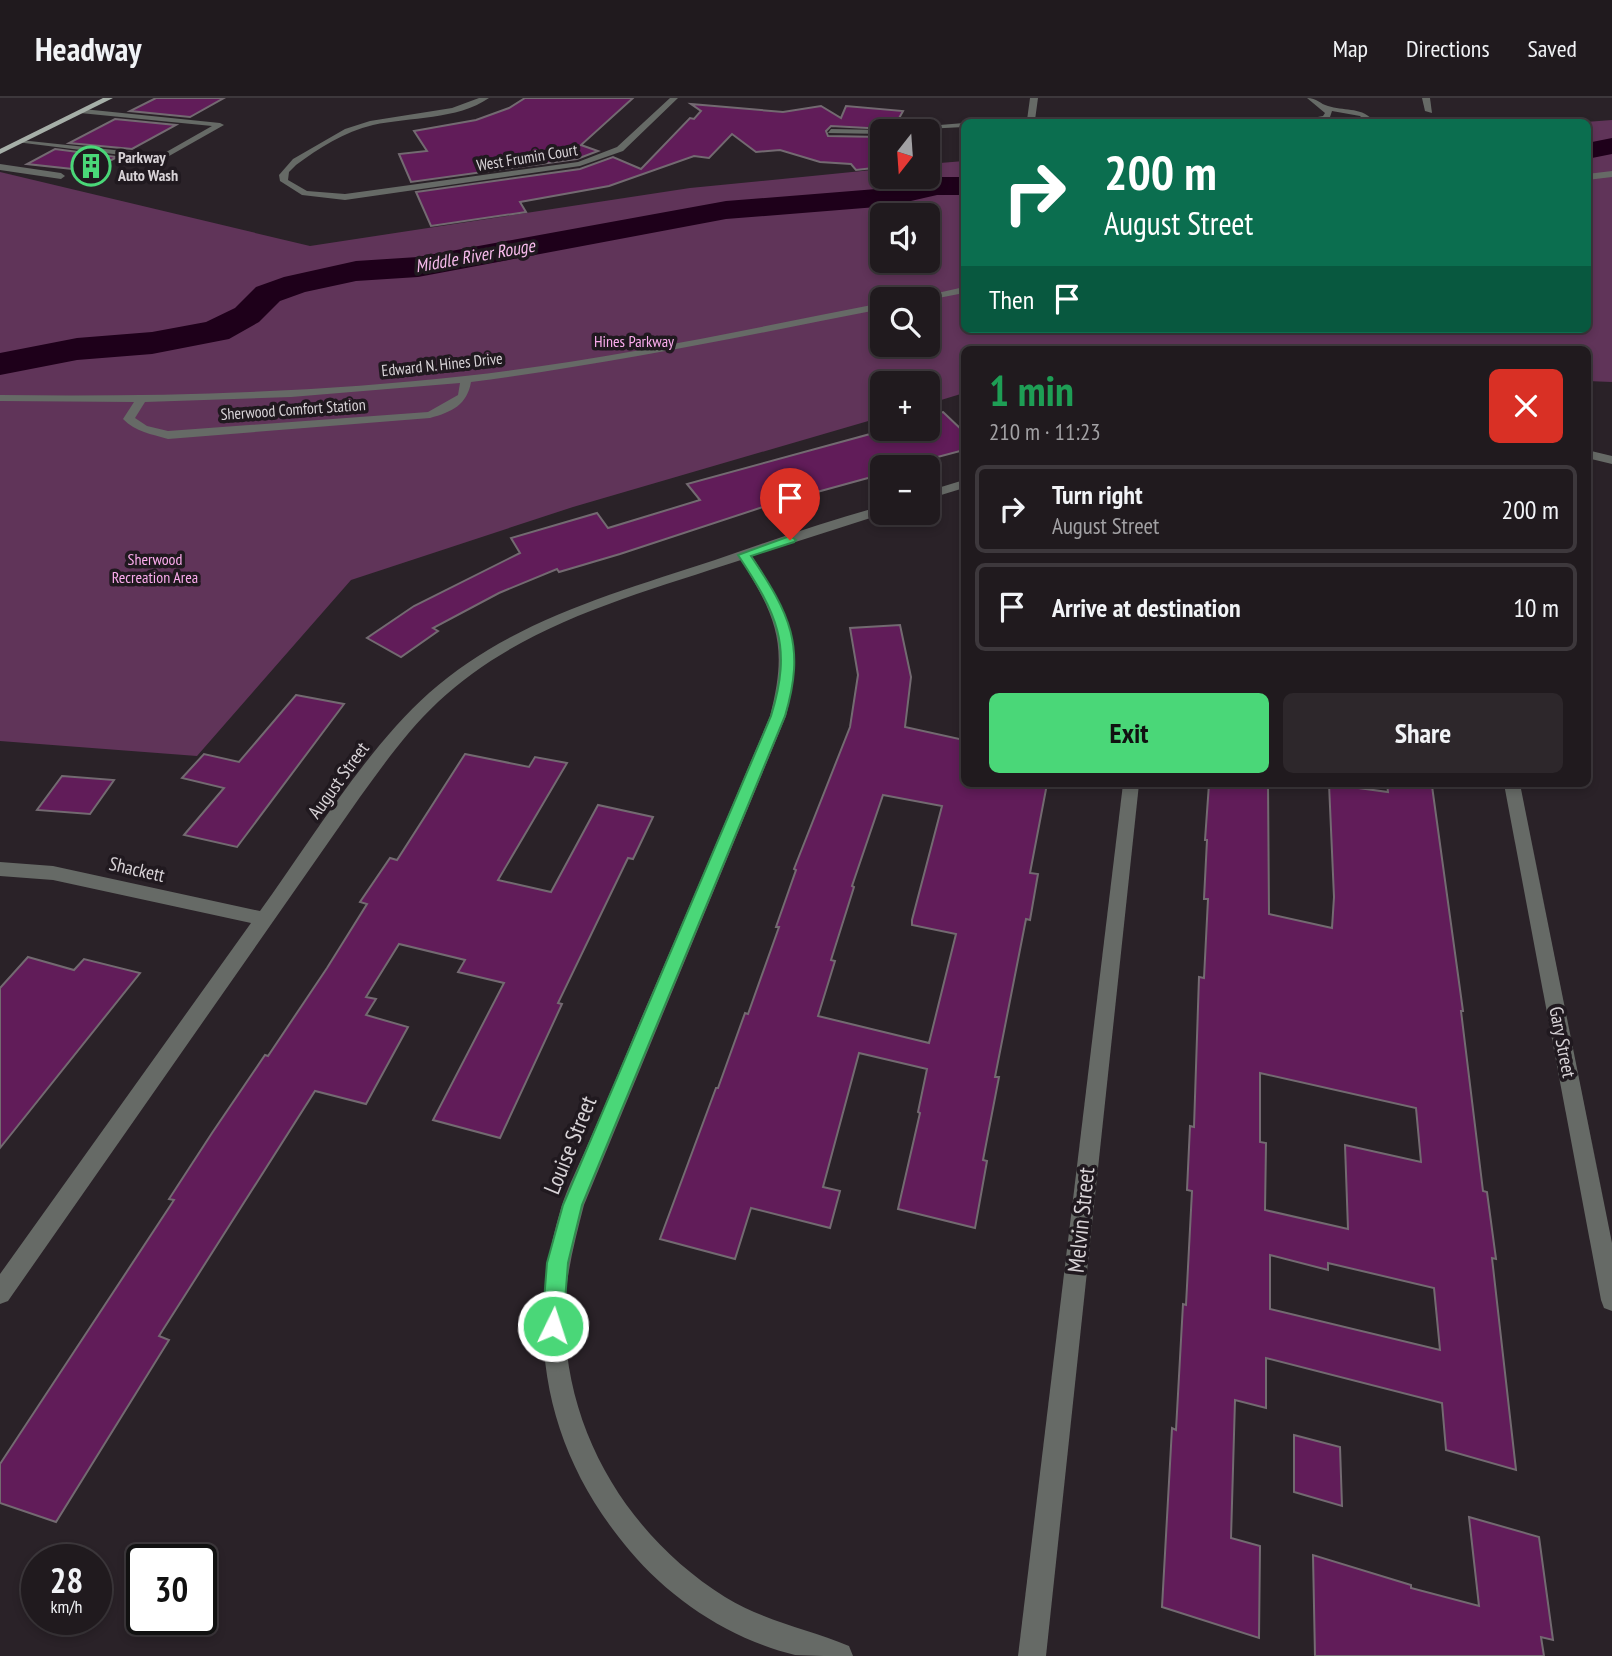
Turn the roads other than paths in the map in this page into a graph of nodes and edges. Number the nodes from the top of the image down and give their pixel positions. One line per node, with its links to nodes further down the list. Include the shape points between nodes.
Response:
1 (109, 98): 8 (main road)
2 (485, 98): 3 (street, West Frumin Court, via 445,112 346,131 294,161 283,175 294,188 331,196 369,195 564,167 626,144)
3 (674, 98)
4 (1034, 98): 10 (street)
5 (1311, 98): 7 (street)
6 (1426, 98): 9 (street)
7 (1325, 108): 11 (street, via 1329,113); 12 (street, via 1362,114)
8 (83, 111): 17 (main road); 17 (street, via 220,125 162,158)
9 (1429, 111)
10 (1031, 119)
11 (1322, 119)
12 (1367, 119)
13 (961, 125): 14 (street)
14 (940, 127)
15 (831, 131): 16 (street)
16 (870, 132)
17 (20, 142): 18 (main road)
18 (0, 152)
19 (0, 167): 21 (street)
20 (1612, 174): 22 (street)
21 (61, 176)
22 (1591, 177)
23 (961, 291): 24 (street)
24 (940, 294)
25 (870, 308): 26 (street, Edward N. Hines Drive, via 657,350)
26 (466, 379): 28 (street, Edward N. Hines Drive); 28 (street, Sherwood Comfort Station, via 463,396 429,415 168,435 143,429 130,419)
27 (0, 398): 28 (street, Edward N. Hines Drive)
28 (141, 400)
29 (1591, 455): 30 (street)
30 (1612, 460)
31 (961, 485): 32 (street)
32 (940, 491)
33 (870, 514): 34 (street, August Street)
34 (744, 555): 38 (street, August Street, via 574,610 475,664 400,732); 41 (street, Louise Street, via 781,618 788,649 786,688 573,1205 557,1263 553,1326 561,1392 583,1457 618,1518 667,1572 715,1607 756,1629)
35 (1131, 787): 42 (street, Melvin Street)
36 (1514, 787): 40 (street, Gary Street)
37 (0, 869): 38 (street, Shackett, via 53,873)
38 (264, 919): 39 (street, August Street)
39 (0, 1293)
40 (1612, 1300)
41 (839, 1656)
42 (1032, 1656)

